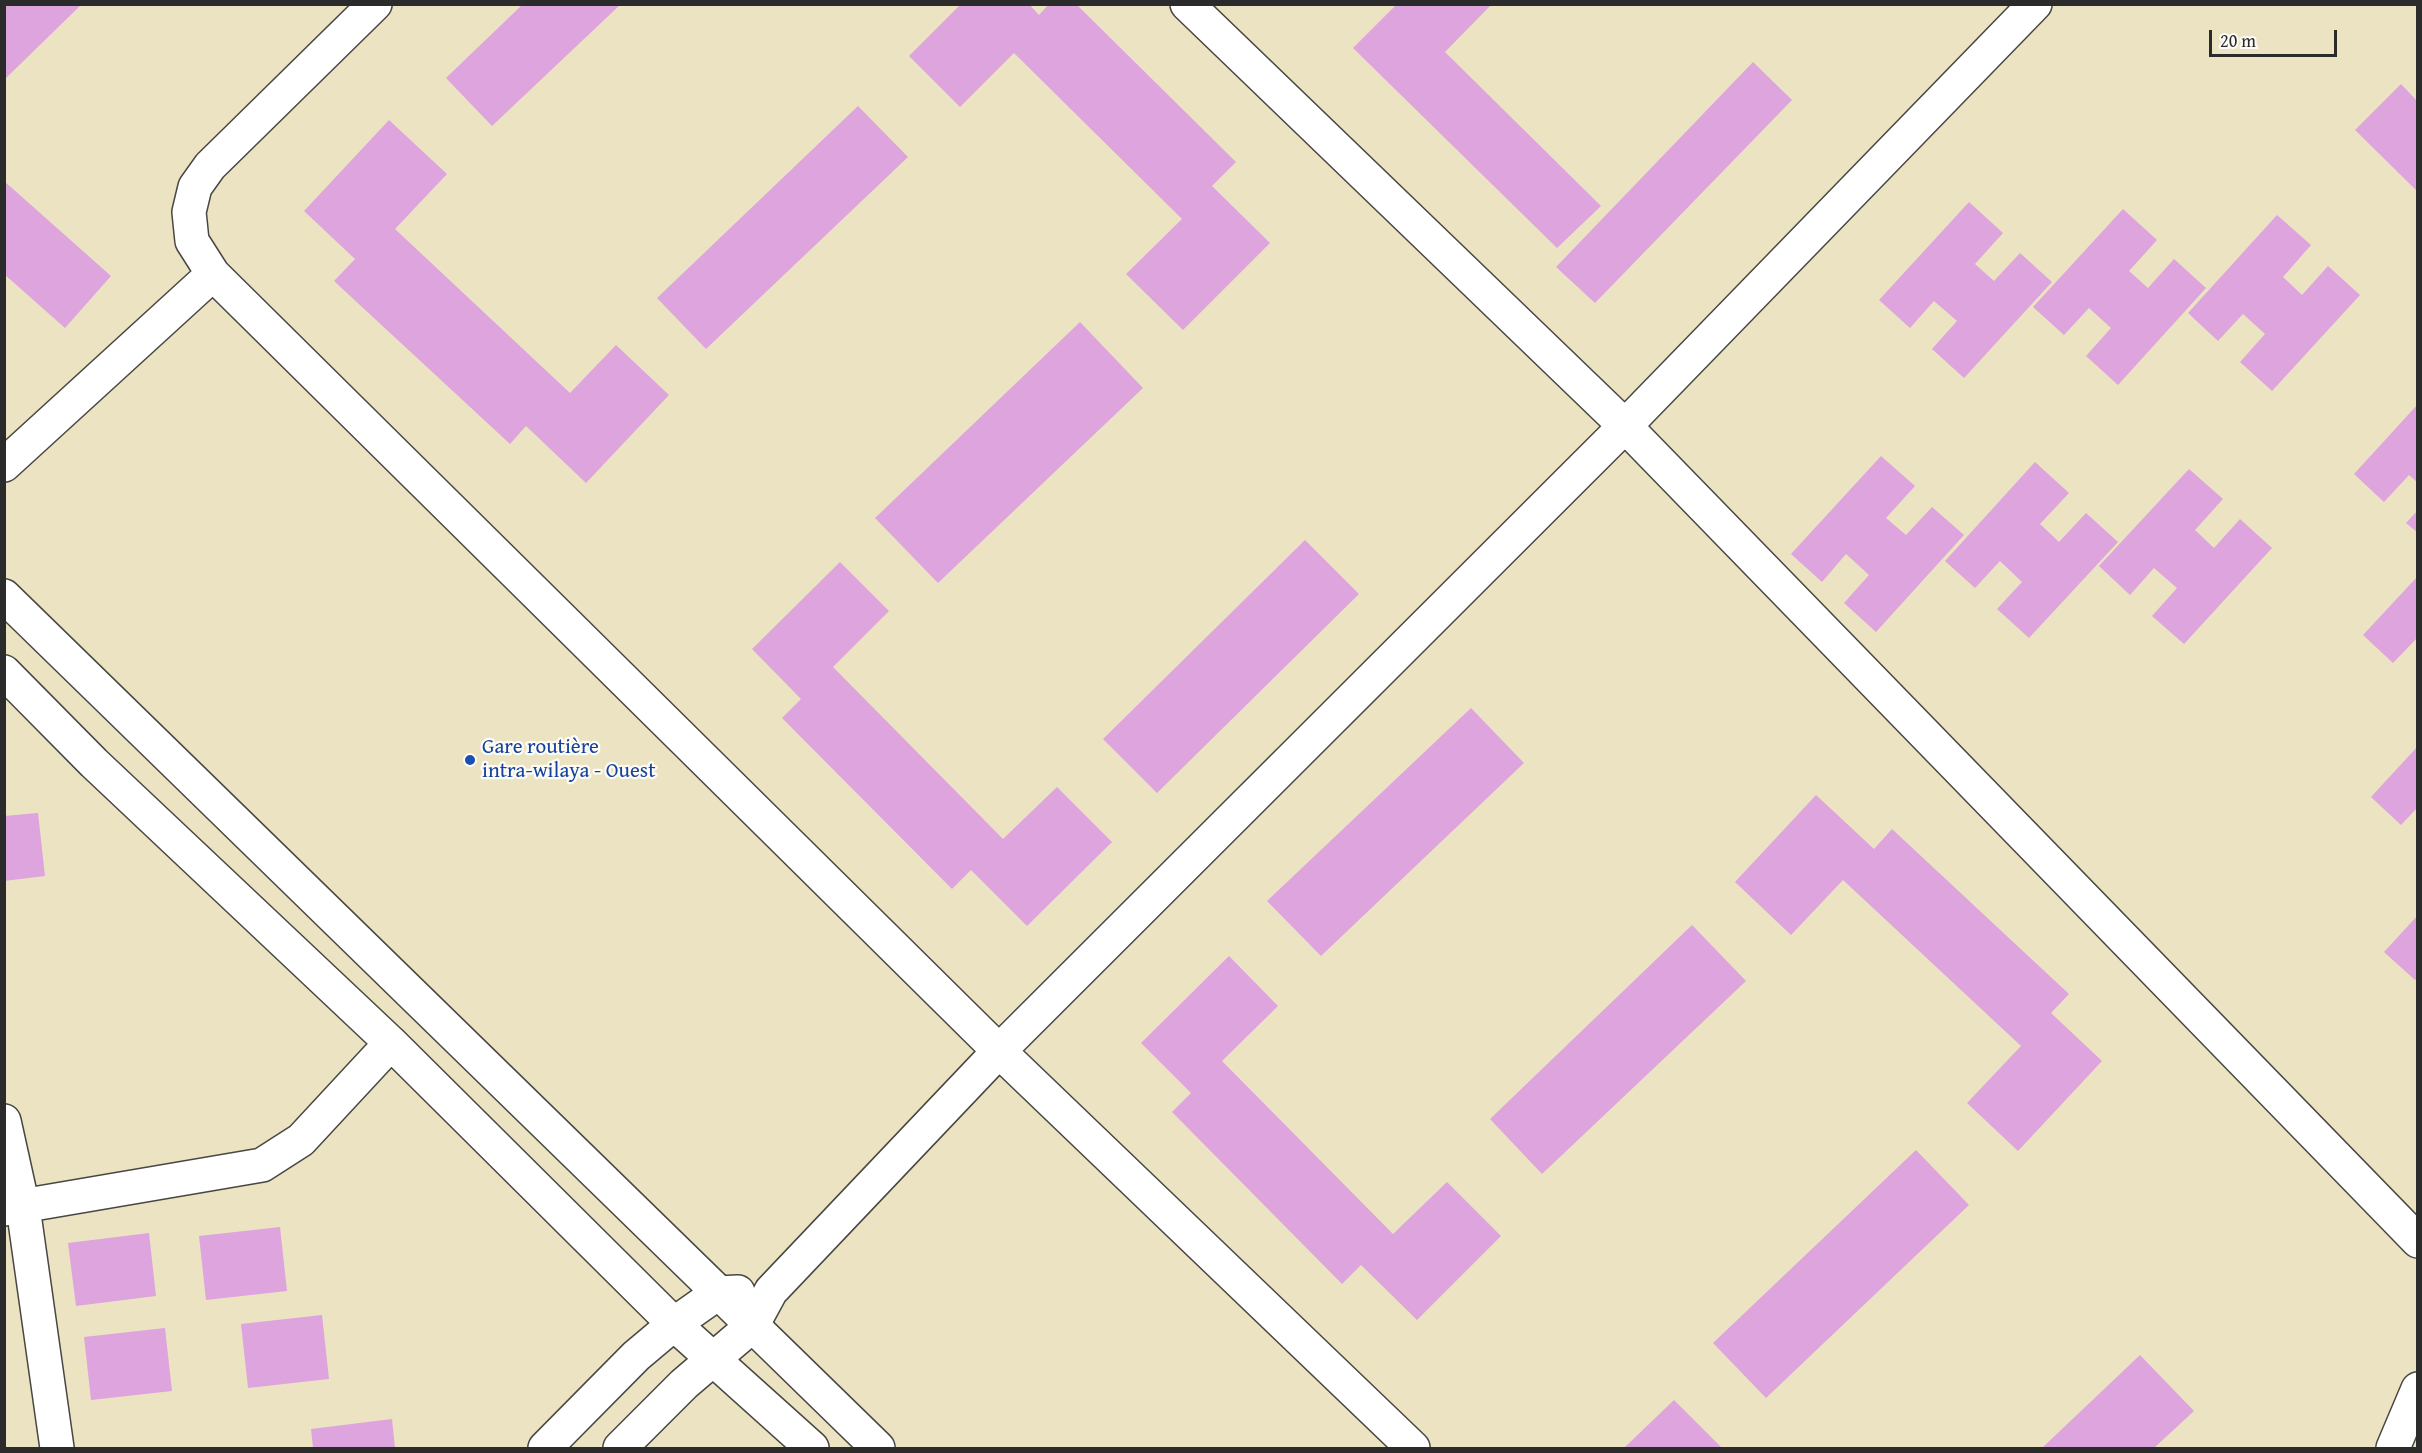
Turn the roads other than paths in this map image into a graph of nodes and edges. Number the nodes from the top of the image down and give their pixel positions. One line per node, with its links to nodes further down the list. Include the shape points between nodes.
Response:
1 (375, 4): 4 (street, via 210,166 195,187 189,212 192,241)
2 (2035, 4): 5 (street)
3 (1204, 10): 5 (street)
4 (213, 274): 6 (street); 10 (street)
5 (1625, 426): 10 (street); 13 (street)
6 (4, 465)
7 (4, 596): 15 (street)
8 (4, 672): 9 (street, via 94,764)
9 (391, 1043): 12 (street, via 301,1140 262,1165); 16 (street)
10 (999, 1051): 14 (street); 25 (street)
11 (4, 1121): 12 (street)
12 (14, 1208): 20 (street)
13 (2418, 1241)
14 (771, 1291): 15 (street); 17 (street)
15 (718, 1293): 16 (street); 17 (street)
16 (674, 1324): 18 (street); 21 (street, via 636,1356)
17 (752, 1326): 18 (street); 24 (street)
18 (715, 1360): 22 (street, via 684,1384); 23 (street)
19 (2418, 1389): 26 (street)
20 (57, 1449)
21 (545, 1449)
22 (620, 1449)
23 (812, 1449)
24 (878, 1449)
25 (1413, 1449)
26 (2393, 1449)

